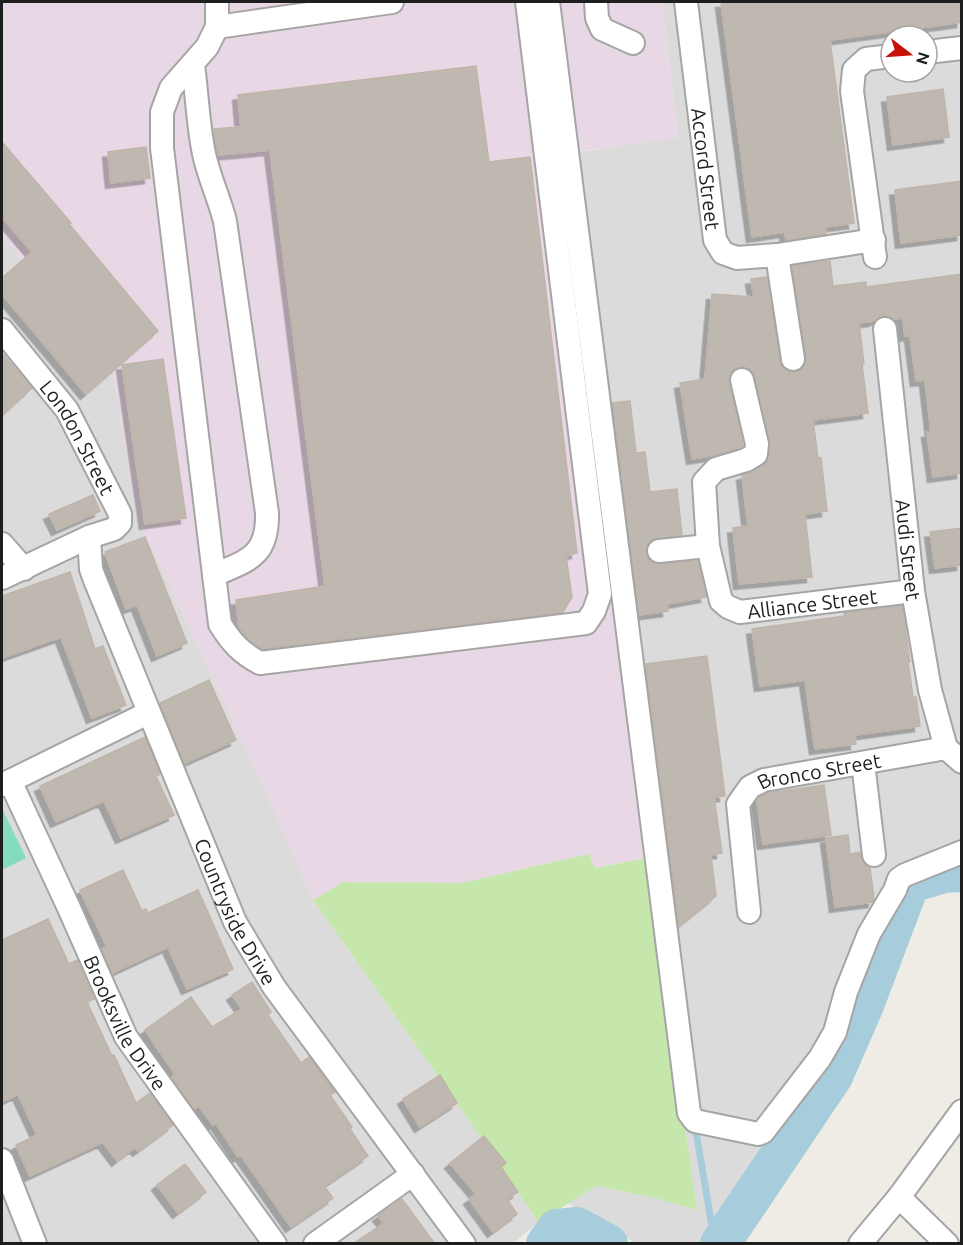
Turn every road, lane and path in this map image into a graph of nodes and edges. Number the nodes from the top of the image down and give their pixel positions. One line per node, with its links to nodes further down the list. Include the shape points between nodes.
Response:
1 (217, 2): 7 (street)
2 (392, 2): 7 (street)
3 (527, 2): 23 (street, via 600,594 594,611 586,623 260,663 232,644 220,624)
4 (548, 2): 30 (street, via 691,1118 763,1132 820,1058 835,1032 869,934 899,879)
5 (596, 2): 8 (street, via 602,29)
6 (686, 2): 13 (street, Accord Street, via 715,240 723,253 737,258)
7 (217, 27): 12 (street)
8 (633, 43)
9 (962, 48): 10 (street)
10 (939, 51)
11 (879, 57): 13 (street, Accord Street, via 866,59 854,70 852,91 874,249)
12 (193, 65): 23 (street, via 171,88 162,112 162,148); 23 (street, via 203,151 225,221 267,513 266,539 260,551)
13 (777, 255): 16 (street)
14 (885, 329): 25 (street, Audi Street)
15 (2, 330): 18 (street, London Street, via 67,410 120,513 120,523 114,529)
16 (793, 359)
17 (742, 380): 20 (street, Alliance Street, via 756,454 716,469 704,482)
18 (89, 537): 22 (street); 26 (street, Countryside Drive, via 91,569)
19 (2, 544): 22 (street)
20 (708, 546): 21 (street); 25 (street, Alliance Street, via 722,601 740,612)
21 (659, 551)
22 (24, 569): 24 (street)
23 (214, 575)
24 (2, 578)
25 (913, 591): 27 (street, Audi Street, via 930,690)
26 (148, 713): 29 (street); 35 (street, Countryside Drive, via 235,922 274,987)
27 (954, 755): 28 (street, Bronco Street)
28 (863, 763): 31 (street); 32 (street, Bronco Street, via 764,780 750,787 738,804)
29 (6, 783): 38 (street, Brooksville Drive, via 69,908 126,1036)
30 (962, 852)
31 (874, 855)
32 (748, 912)
33 (962, 1111): 36 (street)
34 (2, 1162): 37 (street)
35 (414, 1174): 39 (street); 40 (street, Countryside Drive)
36 (899, 1197): 41 (street); 42 (street)
37 (35, 1244)
38 (275, 1244)
39 (315, 1244)
40 (464, 1244)
41 (860, 1244)
42 (947, 1244)

